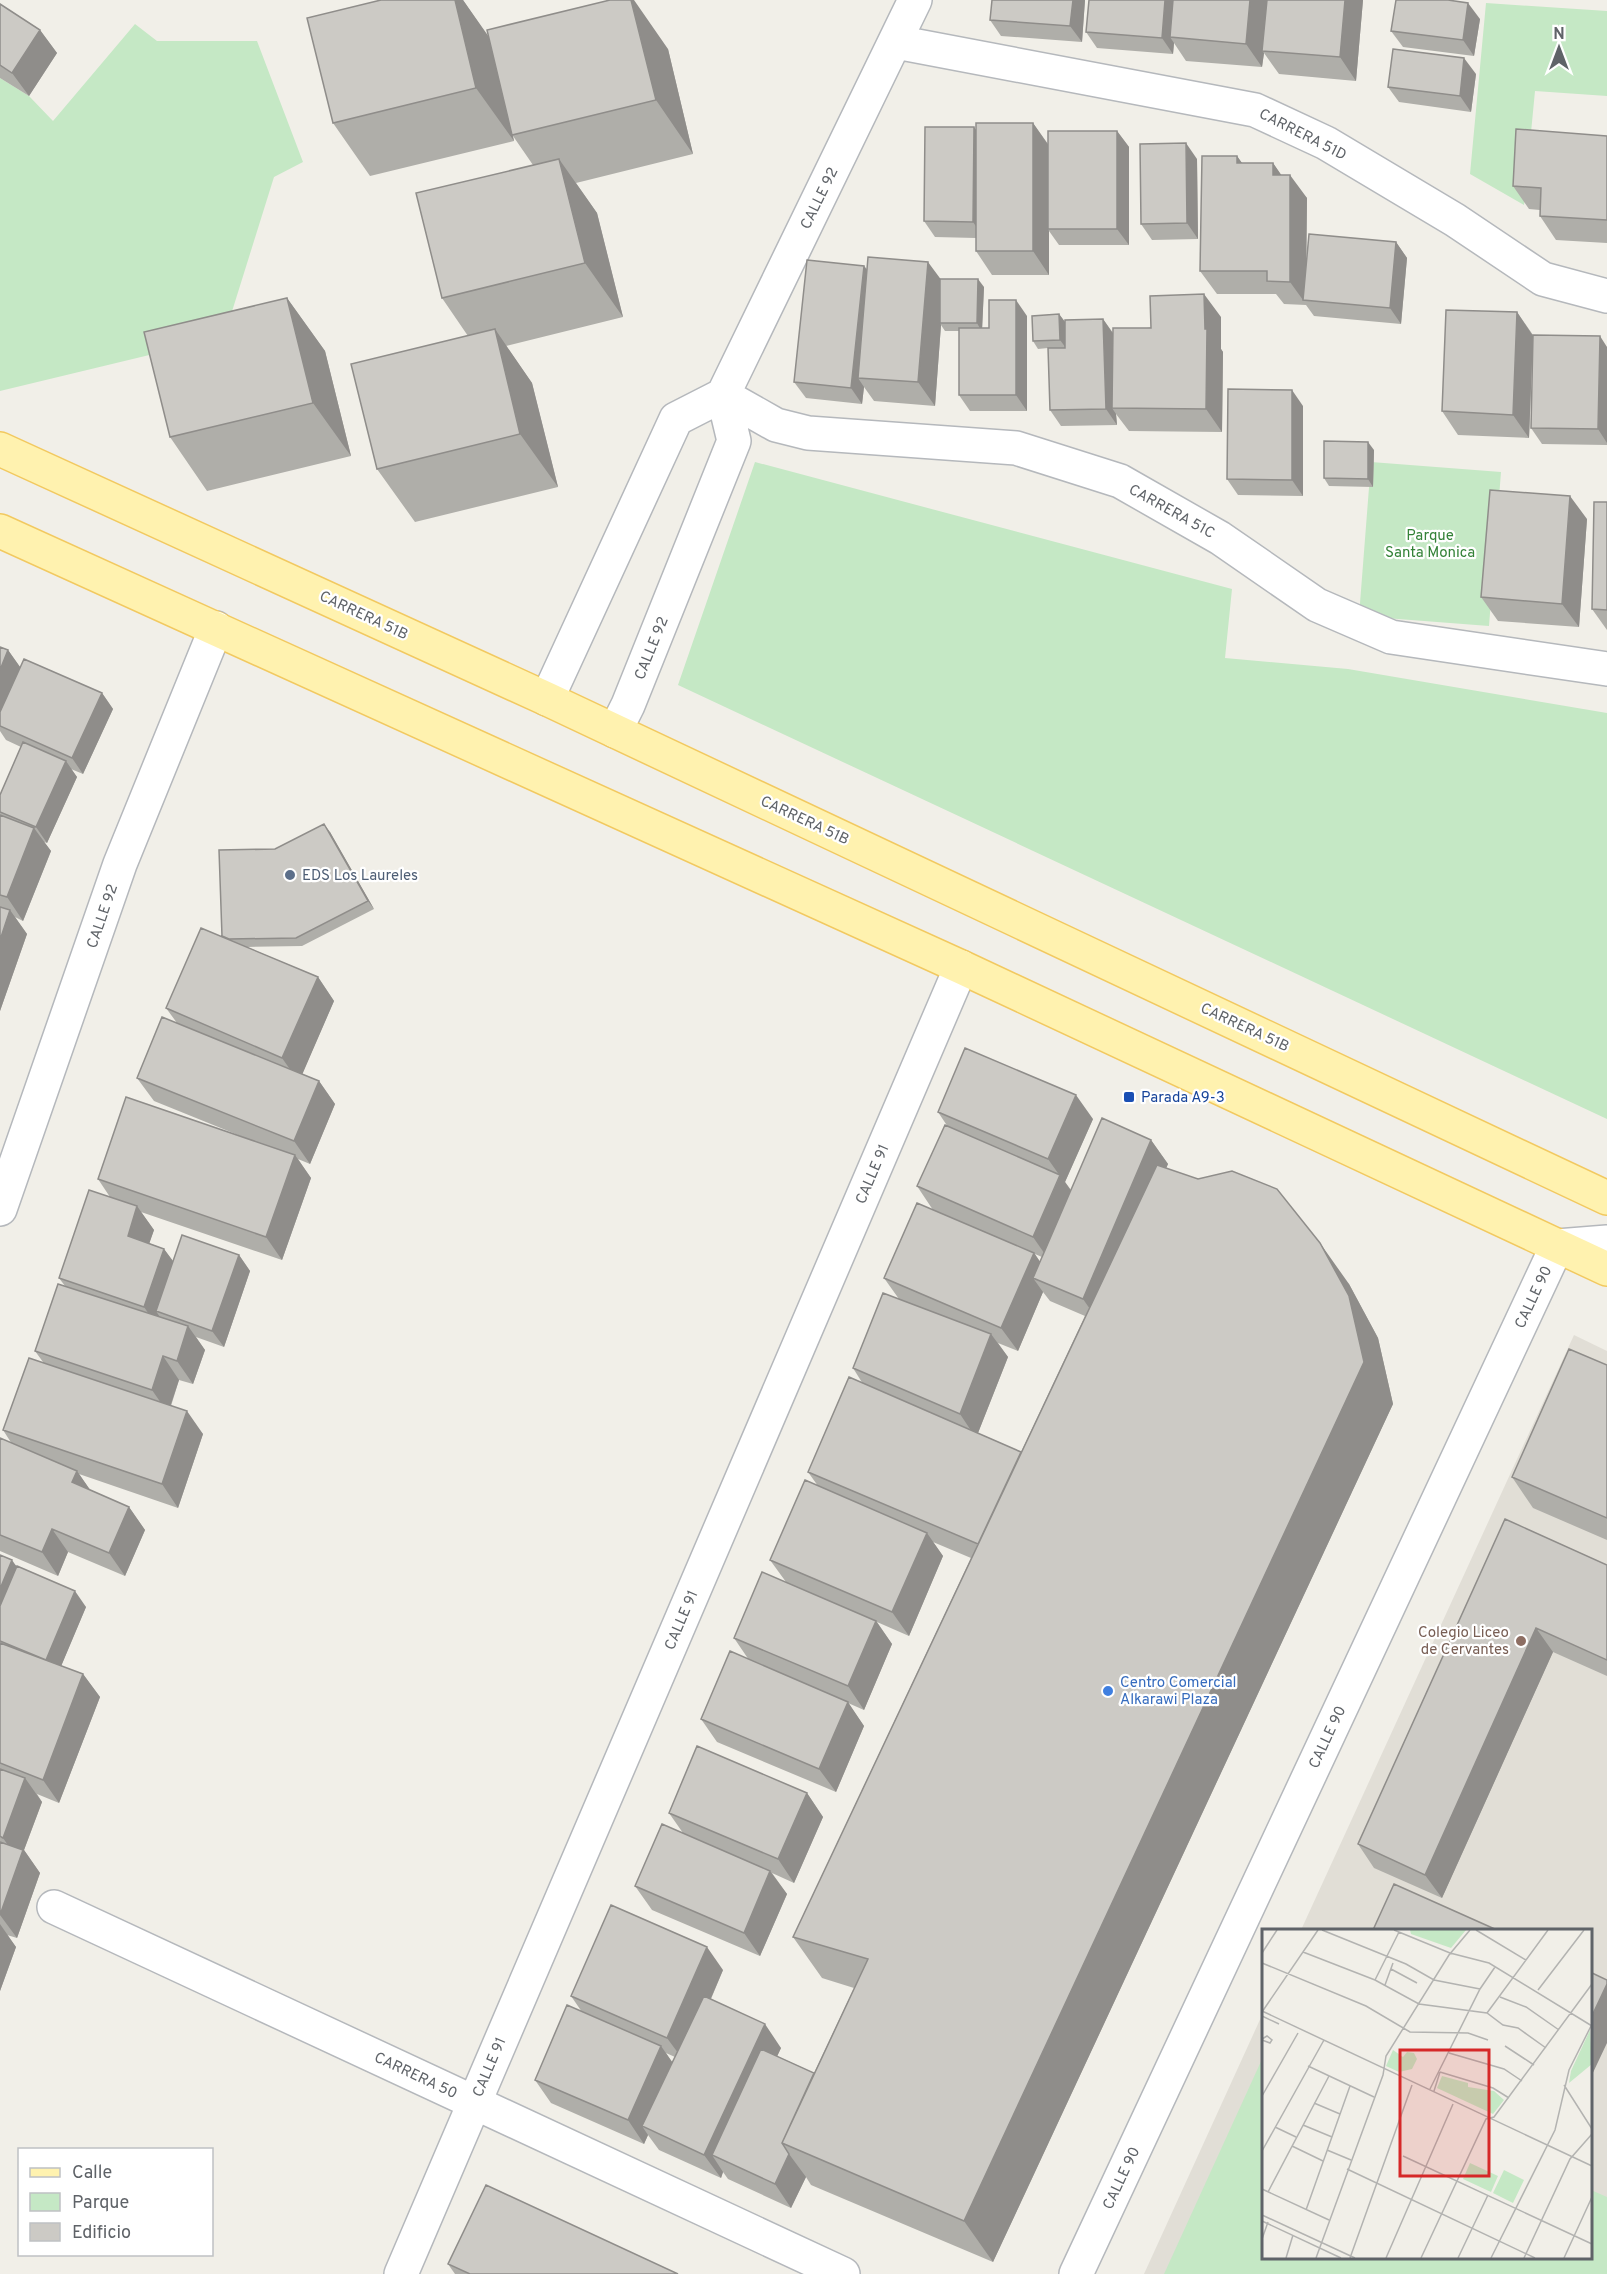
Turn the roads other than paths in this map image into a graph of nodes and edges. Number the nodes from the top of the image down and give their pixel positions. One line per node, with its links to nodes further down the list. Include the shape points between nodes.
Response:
1 (915, 0): 2 (street, CALLE 92)
2 (896, 42): 3 (street, CARRERA 51D, via 1255,110 1336,149 1544,279); 4 (street, CALLE 92)
3 (1607, 296)
4 (723, 395): 8 (street, CARRERA 51C, via 776,425 808,433 1016,448 1120,482 1220,538 1317,605 1391,637); 9 (street, via 676,419); 10 (street, CALLE 92, via 734,441)
5 (0, 449): 9 (main road, CARRERA 51B)
6 (0, 531): 7 (main road)
7 (216, 628): 11 (main road); 13 (street, CALLE 92, via 120,864)
8 (1607, 669)
9 (547, 699): 10 (main road, CARRERA 51B)
10 (615, 731): 12 (main road, CARRERA 51B)
11 (962, 967): 15 (main road); 18 (street, CALLE 91)
12 (1607, 1198)
13 (0, 1209)
14 (1607, 1242): 15 (street)
15 (1557, 1246): 16 (main road); 21 (street, CALLE 90)
16 (1607, 1269)
17 (54, 1907): 18 (street, CARRERA 50)
18 (474, 2101): 19 (street, CALLE 91); 20 (street, CARRERA 50)
19 (401, 2274)
20 (843, 2274)
21 (1076, 2274)

